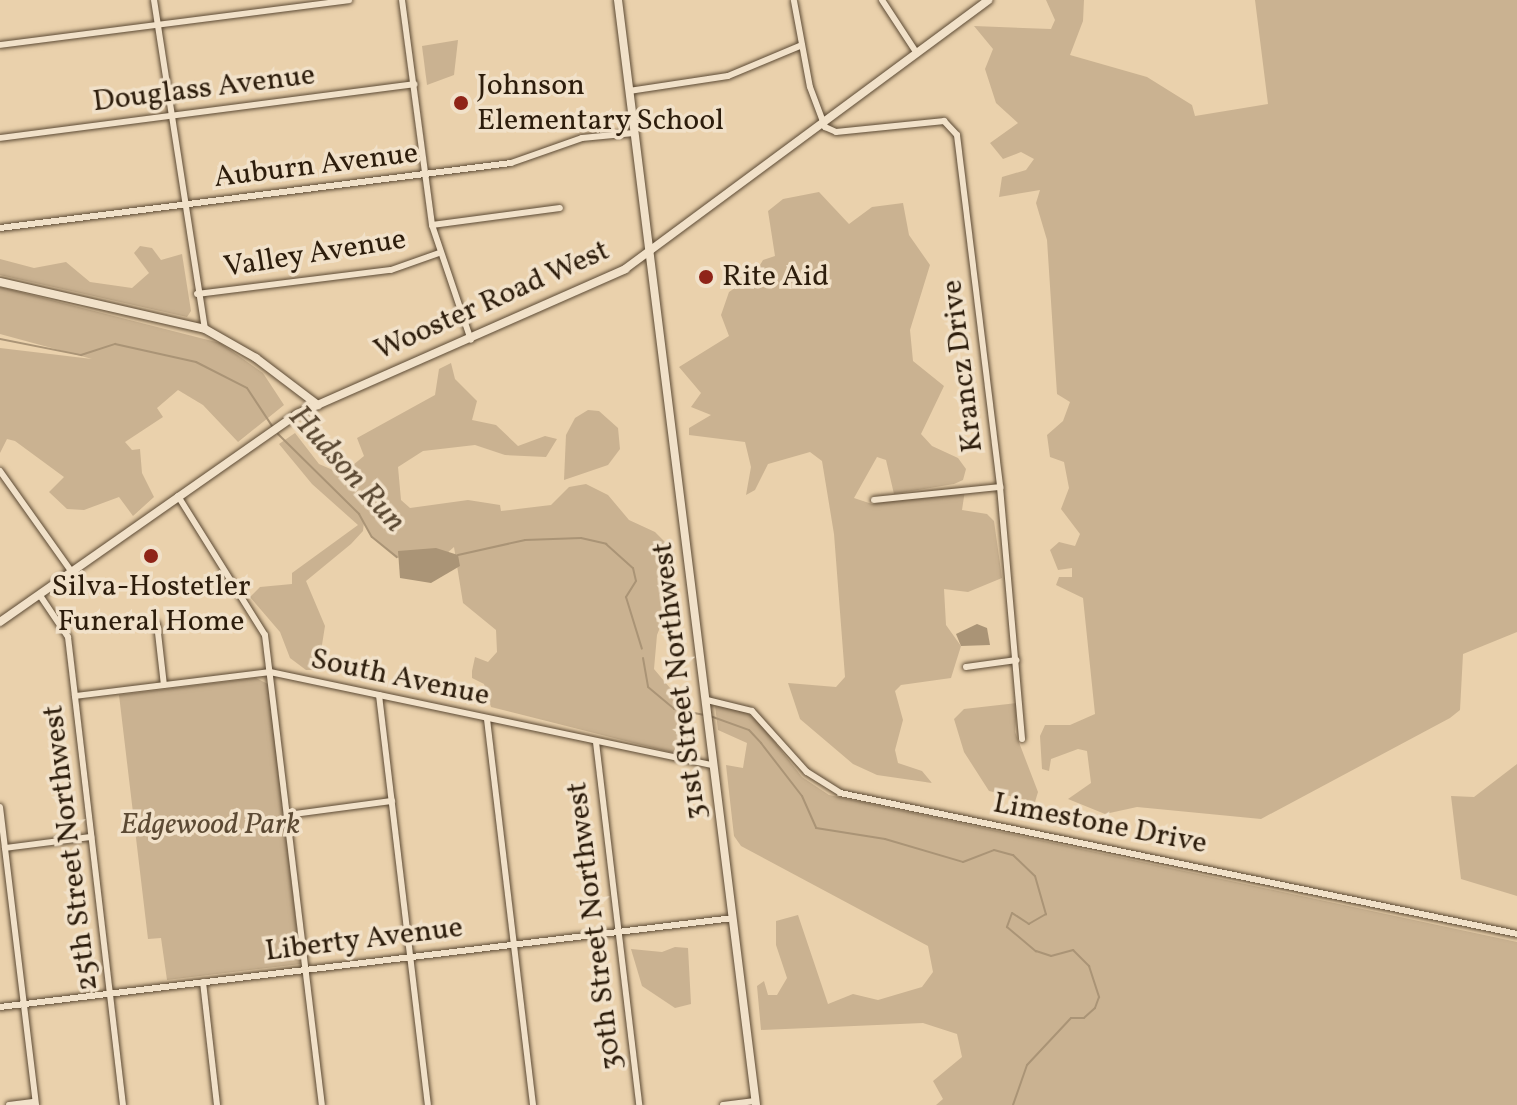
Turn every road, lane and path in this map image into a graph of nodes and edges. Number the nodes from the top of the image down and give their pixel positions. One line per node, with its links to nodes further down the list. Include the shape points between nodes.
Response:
1 (154, 0): 8 (street)
2 (349, 0): 8 (street)
3 (402, 0): 12 (street)
4 (618, 0): 13 (main road, 31st Street Northwest)
5 (882, 0): 11 (street)
6 (988, 0): 11 (main road, Wooster Road West)
7 (794, 1): 10 (street)
8 (157, 25): 9 (street); 14 (street)
9 (0, 45)
10 (802, 45): 13 (street, via 728,76); 15 (street)
11 (916, 52): 15 (main road, Wooster Road West)
12 (414, 84): 14 (street, Douglass Avenue); 18 (street)
13 (629, 91): 16 (main road, 31st Street Northwest)
14 (170, 116): 17 (street, Douglass Avenue); 19 (street)
15 (821, 121): 23 (main road, Wooster Road West); 31 (street, Krancz Drive, via 836,132 935,121 955,129)
16 (634, 133): 18 (street, Auburn Avenue, via 582,138 523,161); 23 (main road, 31st Street Northwest)
17 (0, 138)
18 (425, 174): 19 (street, Auburn Avenue); 21 (street)
19 (183, 205): 22 (street, Auburn Avenue); 26 (street)
20 (560, 208): 21 (street)
21 (432, 225): 24 (street)
22 (0, 228)
23 (649, 252): 28 (main road, Wooster Road West, via 608,278); 44 (main road, 31st Street Northwest)
24 (439, 253): 26 (street, Valley Avenue, via 391,270); 28 (street)
25 (0, 282): 27 (main road)
26 (197, 294): 27 (street)
27 (205, 329): 29 (main road, via 249,353)
28 (471, 340): 29 (main road, Wooster Road West)
29 (318, 405): 32 (main road, Wooster Road West)
30 (0, 471): 34 (street)
31 (1000, 487): 33 (street); 38 (street, Krancz Drive)
32 (178, 496): 34 (main road, Wooster Road West); 40 (street, via 259,618)
33 (874, 500)
34 (71, 571): 35 (main road, Wooster Road West)
35 (39, 594): 36 (main road, Wooster Road West); 43 (street, 25th Street Northwest, via 66,630)
36 (0, 622)
37 (157, 624): 41 (street)
38 (1017, 660): 39 (street); 46 (street, Krancz Drive)
39 (966, 667)
40 (270, 672): 41 (street, South Avenue); 42 (street, South Avenue); 51 (street)
41 (164, 685): 43 (street, South Avenue)
42 (379, 695): 45 (street, South Avenue); 49 (street)
43 (75, 696): 52 (street, 25th Street Northwest)
44 (707, 700): 48 (main road, 31st Street Northwest); 56 (street, Limestone Drive, via 752,711 807,772 840,793)
45 (487, 719): 47 (street, South Avenue); 57 (street)
46 (1022, 739)
47 (596, 742): 48 (street, South Avenue); 55 (street, 30th Street Northwest)
48 (713, 765): 54 (main road, 31st Street Northwest)
49 (392, 801): 51 (street); 58 (street)
50 (0, 807): 53 (street)
51 (287, 815): 59 (street)
52 (91, 837): 53 (street); 61 (street, 25th Street Northwest)
53 (5, 848): 62 (street)
54 (733, 918): 55 (street, Liberty Avenue); 65 (main road, 31st Street Northwest)
55 (617, 932): 57 (street, Liberty Avenue); 72 (street, 30th Street Northwest)
56 (1517, 934)
57 (514, 944): 58 (street, Liberty Avenue); 71 (street)
58 (410, 957): 59 (street, Liberty Avenue); 70 (street)
59 (307, 969): 60 (street, Liberty Avenue); 69 (street)
60 (203, 982): 61 (street, Liberty Avenue); 68 (street)
61 (110, 993): 62 (street, Liberty Avenue); 67 (street, 25th Street Northwest)
62 (25, 1004): 63 (street, Liberty Avenue); 64 (street)
63 (0, 1007)
64 (36, 1103): 66 (street)
65 (756, 1103): 73 (street)
66 (9, 1105)
67 (123, 1105)
68 (217, 1105)
69 (322, 1105)
70 (428, 1105)
71 (533, 1105)
72 (639, 1105)
73 (723, 1105)

